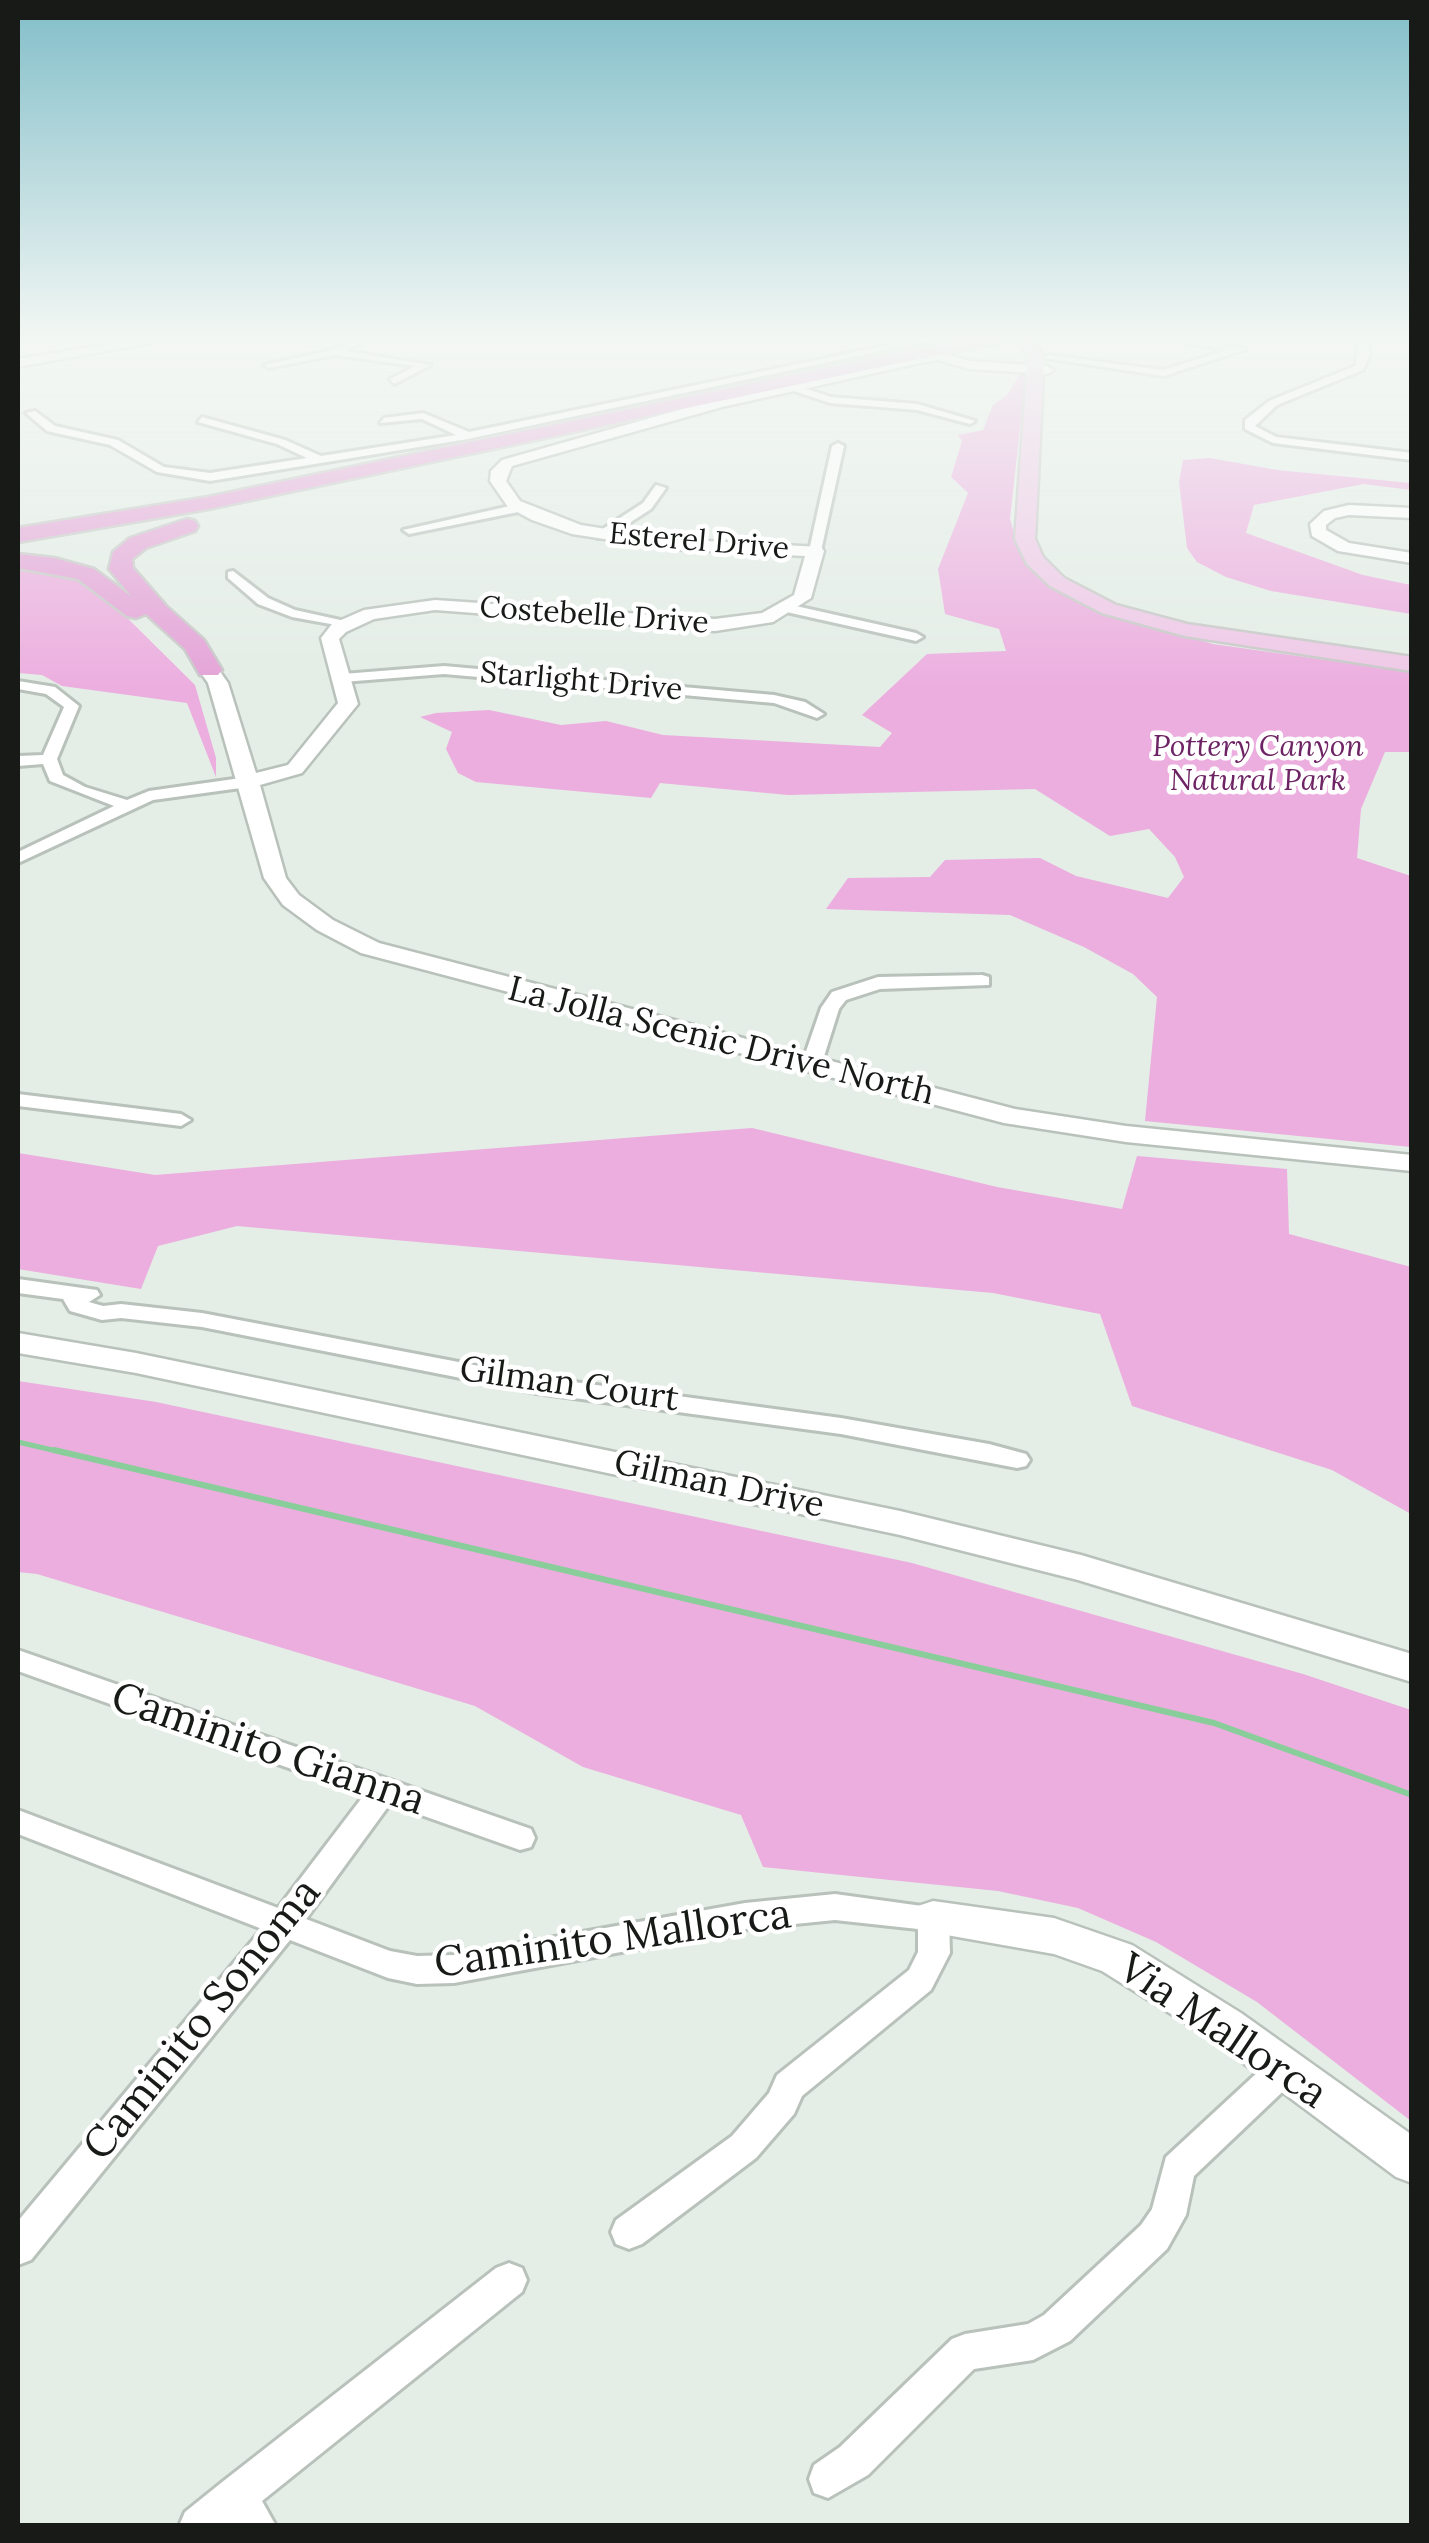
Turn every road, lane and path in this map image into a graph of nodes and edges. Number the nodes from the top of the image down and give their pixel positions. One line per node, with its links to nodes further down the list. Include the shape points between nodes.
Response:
1 (137, 455): 10 (street, via 173,474 210,477)
2 (308, 455): 10 (street)
3 (359, 455): 10 (street)
4 (416, 455): 15 (highway)
5 (439, 455): 15 (highway, via 208,503)
6 (477, 455): 25 (highway, via 138,543 121,557 121,569 195,645)
7 (524, 455): 12 (street, via 502,466 498,481)
8 (836, 455): 17 (street)
9 (1035, 455): 24 (main road, via 1025,538 1034,560 1057,582 1110,608 1186,630)
10 (322, 461)
11 (660, 488): 16 (street, via 647,506)
12 (519, 508): 14 (street); 16 (street, Esterel Drive)
13 (1412, 512): 18 (street, via 1365,508 1330,514 1318,524 1318,532 1353,550)
14 (408, 530)
15 (18, 532)
16 (602, 535): 17 (street, Esterel Drive)
17 (814, 551): 21 (street, via 802,598)
18 (1412, 558)
19 (18, 562): 25 (highway, via 86,574)
20 (233, 575): 22 (street, via 263,601)
21 (788, 608): 22 (street, Costebelle Drive, via 746,623 698,626 435,605); 23 (street)
22 (347, 623): 26 (street, via 330,638)
23 (916, 637)
24 (1412, 660)
25 (209, 670): 31 (street, La Jolla Scenic Drive North)
26 (343, 678): 28 (street, Starlight Drive, via 444,670 774,698); 31 (street, via 348,704 295,769)
27 (18, 685): 29 (street, via 50,690 72,706)
28 (817, 714)
29 (49, 759): 30 (street); 32 (street, via 56,778)
30 (18, 761)
31 (248, 782): 32 (street); 35 (street, La Jolla Scenic Drive North, via 275,878 291,900 340,933 437,967)
32 (126, 805): 33 (street)
33 (18, 858)
34 (982, 981): 35 (street, via 878,983 839,996)
35 (811, 1066): 38 (street, La Jolla Scenic Drive North, via 1060,1126)
36 (18, 1100): 37 (street)
37 (181, 1120)
38 (1412, 1163)
39 (18, 1286): 41 (street, Gilman Court, via 74,1296 78,1306 102,1313 121,1310 272,1332 537,1384 842,1426)
40 (18, 1343): 43 (street, Gilman Drive, via 900,1523 1081,1568)
41 (1017, 1460)
42 (18, 1660): 44 (street, Caminito Gianna)
43 (1412, 1668)
44 (384, 1790): 46 (street, Caminito Gianna); 48 (street, Caminito Sonoma)
45 (18, 1822): 48 (street, Caminito Mallorca)
46 (520, 1838)
47 (934, 1918): 48 (street, Caminito Mallorca, via 836,1907 745,1916 418,1970); 49 (street, Via Mallorca, via 1054,1936 1116,1958); 51 (street, via 934,1953 920,1980 789,2086 744,2148)
48 (284, 1925): 52 (street, Caminito Sonoma)
49 (1284, 2068): 50 (street, Via Mallorca); 54 (street, via 1178,2168 1168,2215 1154,2237 1057,2328 1033,2342 965,2352)
50 (1412, 2162)
51 (629, 2232)
52 (18, 2248)
53 (509, 2280): 55 (street)
54 (828, 2479)
55 (245, 2511): 56 (street)
56 (198, 2526)

